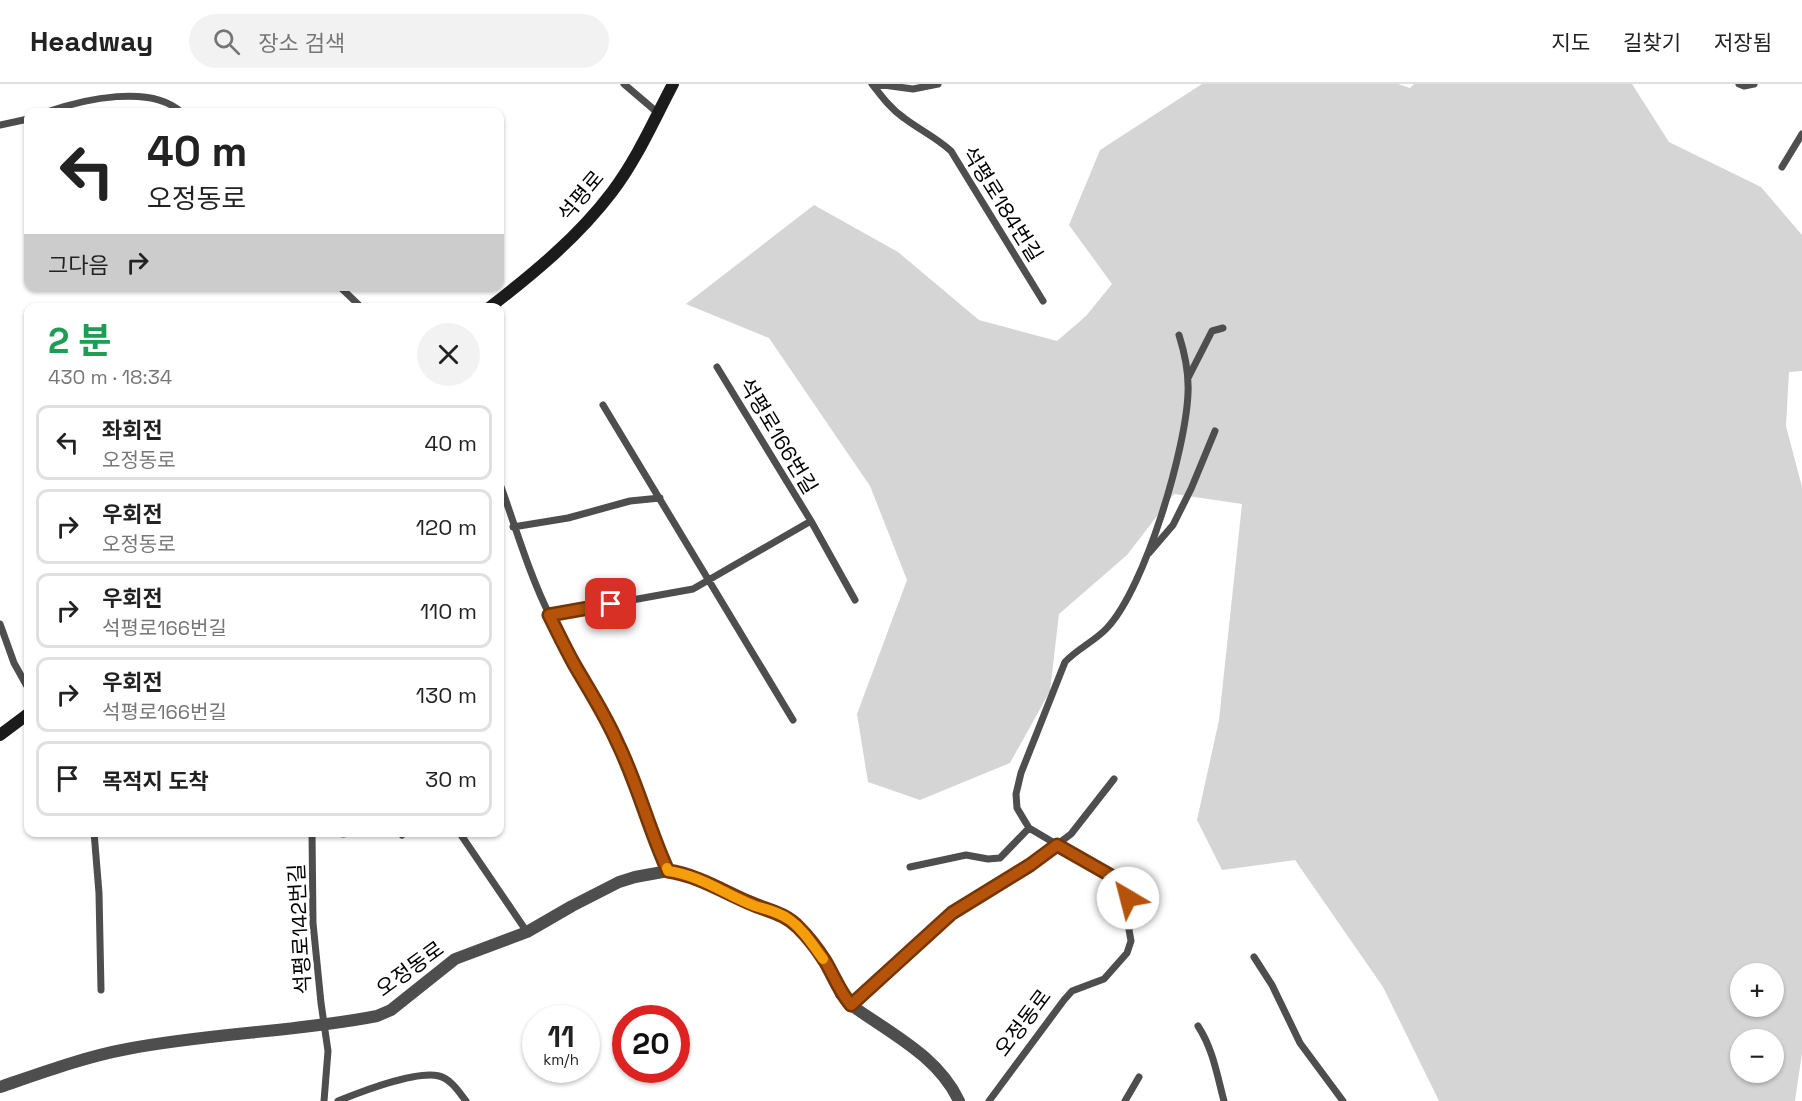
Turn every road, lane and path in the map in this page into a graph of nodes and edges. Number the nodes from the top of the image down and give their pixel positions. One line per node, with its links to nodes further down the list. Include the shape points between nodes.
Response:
1 (624, 84): 9 (lane)
2 (673, 84): 9 (street, 석평로)
3 (874, 84): 4 (lane, 석평로184번길, via 913,89); 15 (lane, 석평로184번길, via 888,105 951,151)
4 (939, 84)
5 (1738, 84): 6 (lane)
6 (1754, 84)
7 (62, 108): 8 (lane, via 135,93 155,95)
8 (177, 108)
9 (658, 112): 17 (street, 석평로, via 613,192 542,267)
10 (24, 120): 11 (lane)
11 (0, 125)
12 (1802, 134): 13 (lane)
13 (1782, 167)
14 (344, 291): 16 (lane)
15 (1043, 301)
16 (357, 303)
17 (495, 303)
18 (1223, 328): 21 (lane, via 1212,331)
19 (1179, 335): 21 (lane)
20 (717, 367): 26 (lane, 석평로166번길)
21 (1188, 378): 28 (lane, via 1181,442)
22 (603, 405): 25 (lane)
23 (1215, 431): 28 (lane, via 1173,525)
24 (504, 497): 27 (lane)
25 (660, 498): 27 (lane); 29 (lane)
26 (811, 521): 29 (lane, 석평로166번길); 30 (lane, 석평로166번길)
27 (513, 527): 31 (lane)
28 (1147, 554): 38 (lane, via 1123,605 1107,628 1074,652 1058,677 1016,794 1017,808)
29 (708, 580): 31 (lane, 석평로166번길, via 693,589); 35 (lane)
30 (855, 600)
31 (549, 615): 44 (lane, via 619,744)
32 (0, 624): 33 (lane)
33 (24, 681)
34 (24, 717): 36 (street)
35 (793, 720)
36 (0, 735)
37 (1114, 779): 42 (lane, via 1071,834)
38 (1029, 828): 42 (lane); 43 (lane, via 1000,858 988,860 966,855)
39 (94, 837): 47 (lane)
40 (312, 837): 49 (lane, 석평로142번길, via 313,922)
41 (462, 837): 45 (lane)
42 (1057, 845): 48 (lane, via 952,913); 57 (lane, 오정동로, via 1122,882 1128,898 1131,941 1113,971 1099,982 1072,991 1064,1000)
43 (910, 867)
44 (668, 871): 45 (street, 오정동로, via 619,882); 48 (street, 오정동로, via 682,873 789,919 826,962 841,994)
45 (527, 932): 49 (street, 오정동로, via 454,959 391,1010 377,1016)
46 (1254, 957): 60 (lane, via 1300,1043)
47 (101, 990)
48 (851, 1005): 56 (street, 오정동로, via 936,1066)
49 (324, 1024): 52 (street, 오정동로, via 126,1049); 53 (lane, 석평로142번길, via 328,1051)
50 (1198, 1026): 59 (lane, via 1209,1047)
51 (1138, 1077): 58 (lane)
52 (0, 1087)
53 (324, 1101)
54 (338, 1101): 55 (lane, via 425,1075 448,1080)
55 (466, 1101)
56 (958, 1101)
57 (990, 1101)
58 (1125, 1101)
59 (1224, 1101)
60 (1343, 1101)

